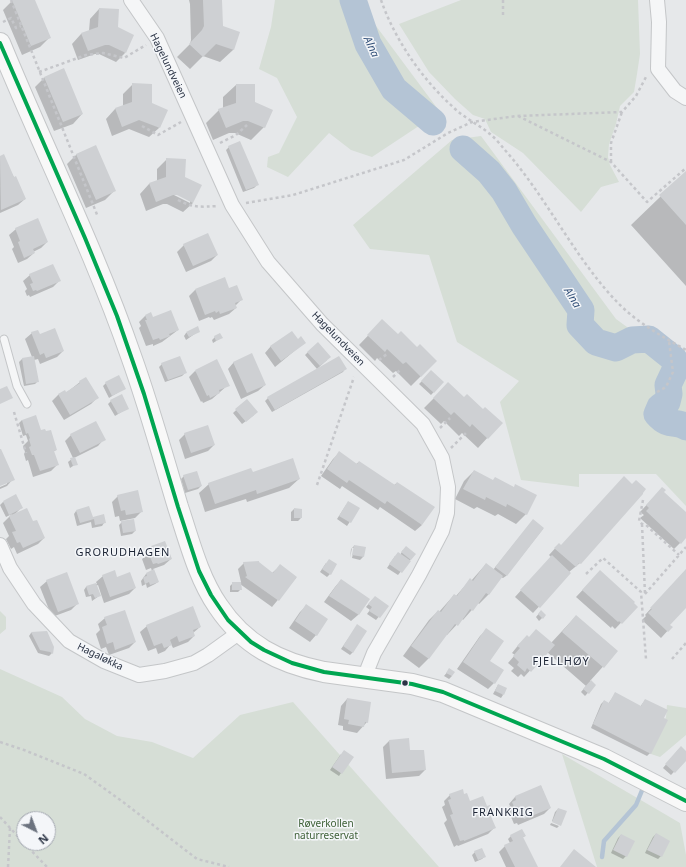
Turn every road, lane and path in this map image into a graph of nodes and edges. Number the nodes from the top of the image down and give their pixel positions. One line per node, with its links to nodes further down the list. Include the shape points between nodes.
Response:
1 (11, 0): 8 (path)
2 (132, 0): 9 (street, Hagelundveien)
3 (381, 0): 17 (path, via 400,40 416,64 453,107)
4 (503, 0): 6 (path)
5 (657, 0): 11 (street)
6 (503, 18)
7 (3, 22): 8 (path, via 11,18 16,28)
8 (21, 26): 12 (path)
9 (157, 38): 12 (path, via 124,58 103,53 86,55); 15 (street, Hagelundveien)
10 (0, 43): 51 (street, via 84,235 123,333 187,535 202,574 218,606)
11 (658, 69): 13 (street, via 675,91); 14 (path, via 647,76 636,96)
12 (39, 72): 25 (path)
13 (686, 98)
14 (622, 112): 16 (path); 21 (path, via 612,143)
15 (192, 116): 19 (path, via 158,135); 20 (street, Hagelundveien)
16 (518, 116): 17 (path); 21 (path)
17 (472, 122): 24 (path, via 448,133 404,160 292,195); 27 (path, via 490,134 522,171 600,282 632,316)
18 (247, 125): 20 (path, via 236,135)
19 (142, 126)
20 (206, 149): 24 (street, Hagelundveien)
21 (611, 162): 22 (path, via 647,202)
22 (686, 168)
23 (178, 200): 24 (path, via 197,207)
24 (232, 205): 55 (street, Hagelundveien, via 268,262 322,324 423,424 442,458 448,487 447,513 442,531 420,575 374,653)
25 (98, 217)
26 (4, 339): 35 (lane, via 17,386)
27 (669, 340): 28 (path); 34 (path, via 673,372 666,387)
28 (686, 350)
29 (386, 354): 30 (path)
30 (376, 363)
31 (401, 369): 33 (path)
32 (354, 377): 42 (path)
33 (391, 378)
34 (657, 392)
35 (27, 404)
36 (14, 412): 41 (path)
37 (450, 418): 38 (path)
38 (440, 429)
39 (467, 432): 40 (path)
40 (451, 448)
41 (26, 453)
42 (317, 485)
43 (642, 500): 44 (path, via 639,521)
44 (642, 524): 47 (path); 49 (path)
45 (0, 545): 51 (street, Hagaløkka, via 10,568 34,604 69,641 104,661 139,675 194,663)
46 (686, 547): 47 (path)
47 (679, 555): 49 (path)
48 (586, 574): 50 (path, via 603,558 641,592)
49 (645, 594): 50 (path)
50 (642, 597): 53 (path)
51 (240, 632): 55 (street, via 250,642 279,659 324,672)
52 (686, 643): 54 (path)
53 (646, 659)
54 (672, 659)
55 (367, 678): 57 (street, via 426,687 460,698 604,759)
56 (0, 742): 64 (path, via 84,774 197,859)
57 (686, 801)
58 (0, 817): 59 (path)
59 (10, 828): 60 (path); 62 (path)
60 (16, 834)
61 (32, 851): 63 (path)
62 (8, 867)
63 (47, 867)
64 (230, 867)

